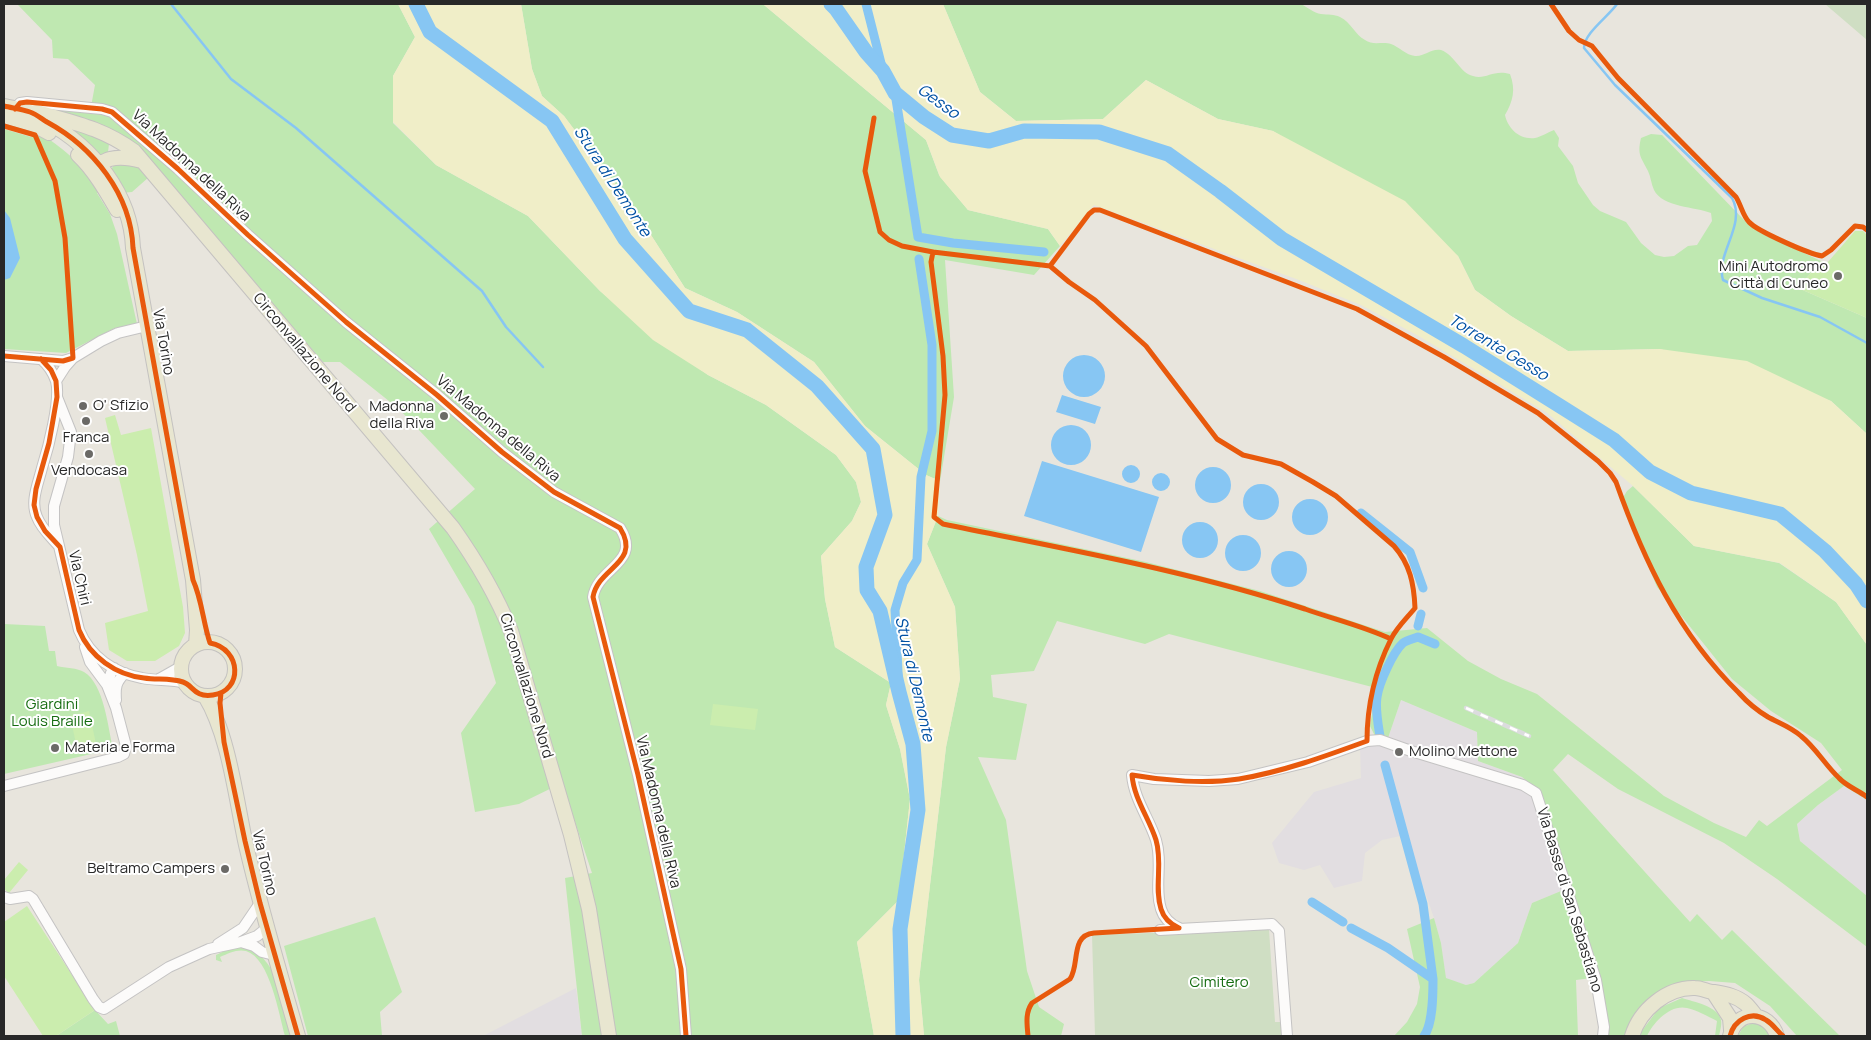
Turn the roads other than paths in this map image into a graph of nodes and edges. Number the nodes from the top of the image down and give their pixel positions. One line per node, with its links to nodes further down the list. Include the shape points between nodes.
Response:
1 (7, 110): 2 (main road, Via Torino); 5 (main road, Via Torino); 41 (street, Via Madonna della Riva, via 27,102 112,112 346,322 502,452 554,492 620,528 626,537 625,554 606,573 593,597 638,775 681,969)
2 (31, 113): 3 (main road, Circonvallazione Nord, via 84,124); 5 (main road, Via Torino, via 69,136)
3 (112, 136): 4 (main road, Circonvallazione Nord, via 134,151); 5 (main road, via 113,151)
4 (142, 161): 5 (main road, via 129,158); 40 (main road, Circonvallazione Nord, via 453,528 498,600 571,835 589,909)
5 (98, 162): 6 (main road, Via Torino, via 125,208)
6 (147, 326): 8 (street, via 101,340); 14 (main road, Via Torino, via 193,580 197,630)
7 (4, 356): 9 (street)
8 (73, 358): 9 (street, via 63,361); 10 (street)
9 (41, 359): 10 (street)
10 (56, 381): 11 (street, Via Chiri)
11 (57, 397): 12 (street, Via Chiri, via 71,432 68,457 54,506 54,525); 12 (street, Via Chiri, via 50,444 34,505 37,517)
12 (60, 547): 13 (street, Via Chiri)
13 (84, 643): 16 (street, Via Chiri); 20 (street, Via Chiri, via 90,662)
14 (203, 644): 15 (main road, via 188,652); 21 (main road, via 217,644 226,649 235,666 233,678)
15 (182, 666): 18 (street); 19 (main road)
16 (114, 668): 17 (street, Via Chiri); 20 (street)
17 (125, 673): 18 (street, Via Chiri); 23 (street, Via Chiri, via 115,687)
18 (159, 679): 19 (street, Via Chiri)
19 (186, 683): 22 (main road, via 194,692)
20 (107, 685): 23 (street, Via Chiri)
21 (221, 693): 22 (main road); 24 (main road, Via Torino)
22 (205, 696): 24 (main road, Via Torino, via 213,708)
23 (116, 708): 25 (street, Via Chiri, via 126,746 124,754)
24 (224, 742): 27 (main road, Via Torino)
25 (4, 786)
26 (4, 897): 33 (street, via 29,896 33,899 93,999 104,1009 169,967)
27 (260, 903): 28 (street); 29 (main road, Via Torino)
28 (244, 928): 29 (street); 33 (street)
29 (267, 928): 32 (street); 34 (main road, Via Torino)
30 (1179, 928): 31 (street); 42 (street, via 1277,926 1280,930); 43 (street, Via Basse di San Sebastiano, via 1168,922 1159,902 1156,840 1132,775 1154,779 1238,779 1380,740 1523,785 1536,793 1596,980)
31 (1160, 930)
32 (241, 942): 33 (street); 34 (street)
33 (210, 949)
34 (274, 955): 39 (main road, Via Torino)
35 (1713, 992): 36 (main road, via 1726,993 1745,1003); 37 (main road, via 1730,1018); 44 (main road, via 1696,988 1671,993 1654,1003 1635,1026)
36 (1756, 1016): 37 (main road, via 1741,1019); 38 (main road, via 1767,1020)
37 (1730, 1033)
38 (1778, 1034)
39 (298, 1036)
40 (609, 1036)
41 (686, 1036)
42 (1287, 1036)
43 (1603, 1036)
44 (1632, 1036)

